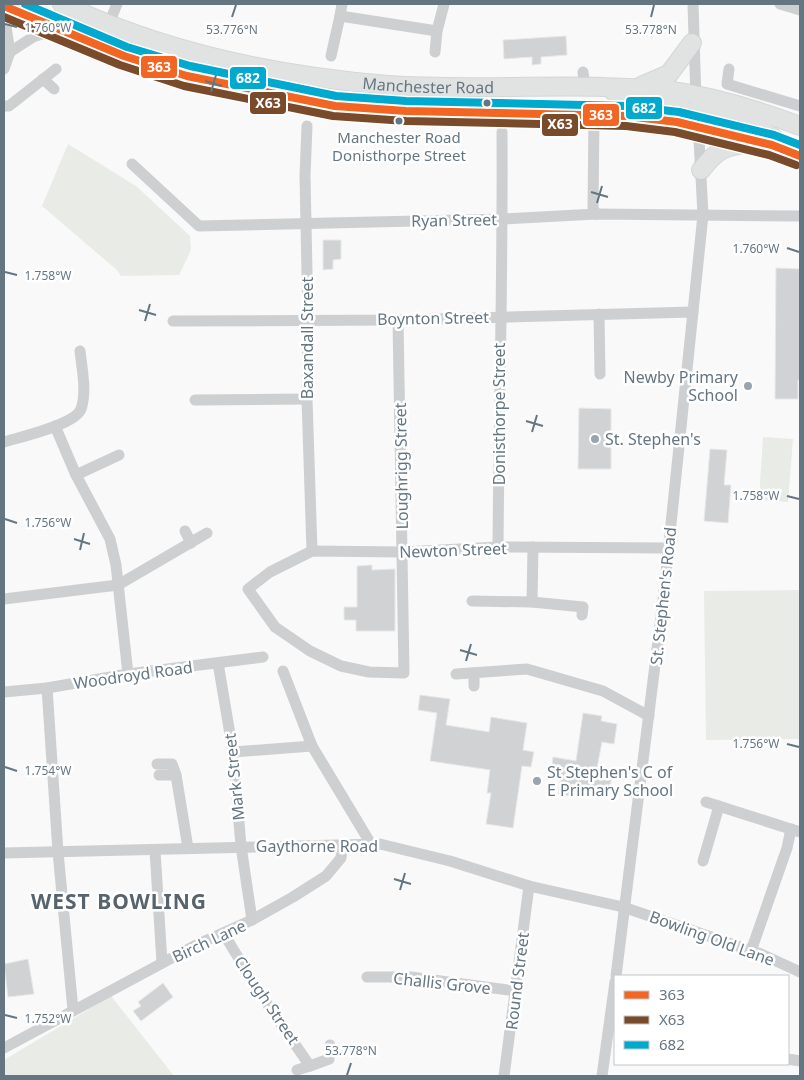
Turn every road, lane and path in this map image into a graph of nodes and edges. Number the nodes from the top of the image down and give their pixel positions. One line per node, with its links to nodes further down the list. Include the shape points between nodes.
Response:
1 (62, 4): 11 (main road, Manchester Road)
2 (117, 4): 11 (street)
3 (342, 4): 10 (street)
4 (444, 4): 13 (street)
5 (693, 4): 14 (street, St. Stephen's Road)
6 (780, 4): 8 (street)
7 (4, 6): 12 (main road, Manchester Road)
8 (800, 10)
9 (4, 14): 15 (street)
10 (340, 16): 13 (street); 17 (street)
11 (108, 26): 22 (main road, Manchester Road, via 202,55 324,77 426,86 584,79)
12 (59, 28): 15 (street, via 33,37); 28 (main road, Manchester Road, via 124,56 187,76 335,106)
13 (437, 31): 16 (street)
14 (692, 44): 23 (main road, via 669,74); 25 (street, St. Stephen's Road)
15 (10, 52): 19 (street)
16 (435, 52)
17 (331, 56)
18 (729, 68): 27 (street, via 727,84)
19 (4, 69)
20 (56, 70): 21 (street)
21 (43, 79): 24 (street); 26 (street, via 9,106)
22 (604, 87): 23 (main road, Manchester Road); 31 (main road, via 630,100 686,110)
23 (635, 88): 25 (main road, Manchester Road)
24 (54, 89)
25 (696, 96): 30 (main road, Manchester Road, via 771,115); 31 (street, St. Stephen's Road); 34 (main road, via 710,112 773,135)
26 (4, 106)
27 (800, 106)
28 (594, 114): 31 (main road, Manchester Road, via 660,119); 37 (street, via 593,208)
29 (307, 126): 41 (street, Baxandall Street)
30 (800, 126)
31 (698, 127): 33 (main road, Manchester Road); 36 (street, St. Stephen's Road)
32 (502, 132): 40 (street, Donisthorpe Street)
33 (758, 142): 34 (main road, Manchester Road); 36 (main road, via 728,146 712,154)
34 (793, 153)
35 (132, 164): 41 (street, Ryan Street, via 199,226)
36 (701, 170): 38 (street, St. Stephen's Road)
37 (596, 214): 38 (street, Ryan Street); 40 (street, Ryan Street)
38 (703, 215): 39 (street, Ryan Street); 42 (street, St. Stephen's Road)
39 (800, 216)
40 (503, 219): 41 (street, Ryan Street); 44 (street, Donisthorpe Street)
41 (307, 224): 45 (street, Baxandall Street)
42 (693, 312): 43 (street, Boynton Street); 61 (street, St. Stephen's Road)
43 (599, 314): 44 (street, Boynton Street); 49 (street)
44 (500, 317): 46 (street, Boynton Street); 59 (street, Donisthorpe Street)
45 (308, 320): 46 (street, Boynton Street); 47 (street, Boynton Street); 50 (street, Baxandall Street)
46 (398, 320): 63 (street, Loughrigg Street)
47 (173, 321)
48 (80, 351): 52 (street, via 84,380 80,410 71,420)
49 (600, 374)
50 (307, 399): 51 (street); 62 (street, Baxandall Street)
51 (195, 400)
52 (55, 426): 53 (street); 55 (street)
53 (4, 442)
54 (119, 455): 55 (street)
55 (76, 475): 64 (street, via 110,539)
56 (185, 531): 58 (street)
57 (208, 534): 58 (street)
58 (191, 543): 64 (street)
59 (498, 547): 60 (street, Newton Street); 63 (street, Newton Street)
60 (533, 547): 61 (street, Newton Street); 67 (street)
61 (668, 548): 79 (street, St. Stephen's Road)
62 (312, 551): 63 (street, Newton Street); 72 (street, Newton Street, via 270,572 248,589 275,627 310,651 341,666 369,672)
63 (404, 552): 72 (street, Loughrigg Street)
64 (118, 585): 65 (street); 74 (street)
65 (4, 599)
66 (472, 601): 67 (street)
67 (532, 602): 68 (street, via 583,607)
68 (582, 615)
69 (263, 657): 70 (street, Woodroyd Road)
70 (218, 663): 74 (street, Woodroyd Road); 81 (street, Mark Street)
71 (283, 671): 80 (street)
72 (404, 673)
73 (474, 673): 75 (street); 76 (street); 79 (street, via 527,669 603,691)
74 (128, 674): 77 (street, Woodroyd Road)
75 (456, 674)
76 (474, 686)
77 (47, 688): 78 (street, Woodroyd Road); 91 (street)
78 (4, 692)
79 (648, 716): 95 (street, St. Stephen's Road)
80 (312, 746): 81 (street); 87 (street)
81 (233, 752): 88 (street, Mark Street)
82 (158, 770): 89 (street, via 174,769)
83 (706, 802): 84 (street)
84 (719, 806): 85 (street); 93 (street)
85 (796, 830): 98 (street, via 786,848)
86 (343, 844): 87 (street, Gaythorne Road); 88 (street, Gaythorne Road); 96 (street, Birch Lane, via 341,858 326,876)
87 (371, 844): 94 (street, Gaythorne Road, via 450,861)
88 (241, 846): 89 (street, Gaythorne Road); 96 (street, Mark Street)
89 (188, 848): 90 (street, Gaythorne Road)
90 (154, 850): 91 (street, Gaythorne Road); 99 (street)
91 (58, 852): 92 (street, Gaythorne Road); 105 (street)
92 (4, 854)
93 (703, 861)
94 (529, 886): 95 (street, Gaythorne Road); 103 (street, Round Street)
95 (623, 907): 98 (street, Bowling Old Lane); 101 (street, St. Stephen's Road)
96 (252, 920): 97 (street, Birch Lane)
97 (224, 934): 99 (street, Birch Lane); 109 (street, Clough Street)
98 (751, 951): 100 (street, Bowling Old Lane)
99 (162, 963): 105 (street, Birch Lane)
100 (800, 972)
101 (616, 975)
102 (367, 977): 103 (street, Challis Grove, via 411,977)
103 (516, 991): 111 (street, Round Street)
104 (614, 1002): 106 (street)
105 (73, 1010): 108 (street, Birch Lane)
106 (612, 1041): 112 (street)
107 (330, 1045): 109 (street, Clough Street, via 329,1059)
108 (4, 1048)
109 (310, 1066): 110 (street, Clough Street)
110 (297, 1070)
111 (504, 1076)
112 (602, 1076)

